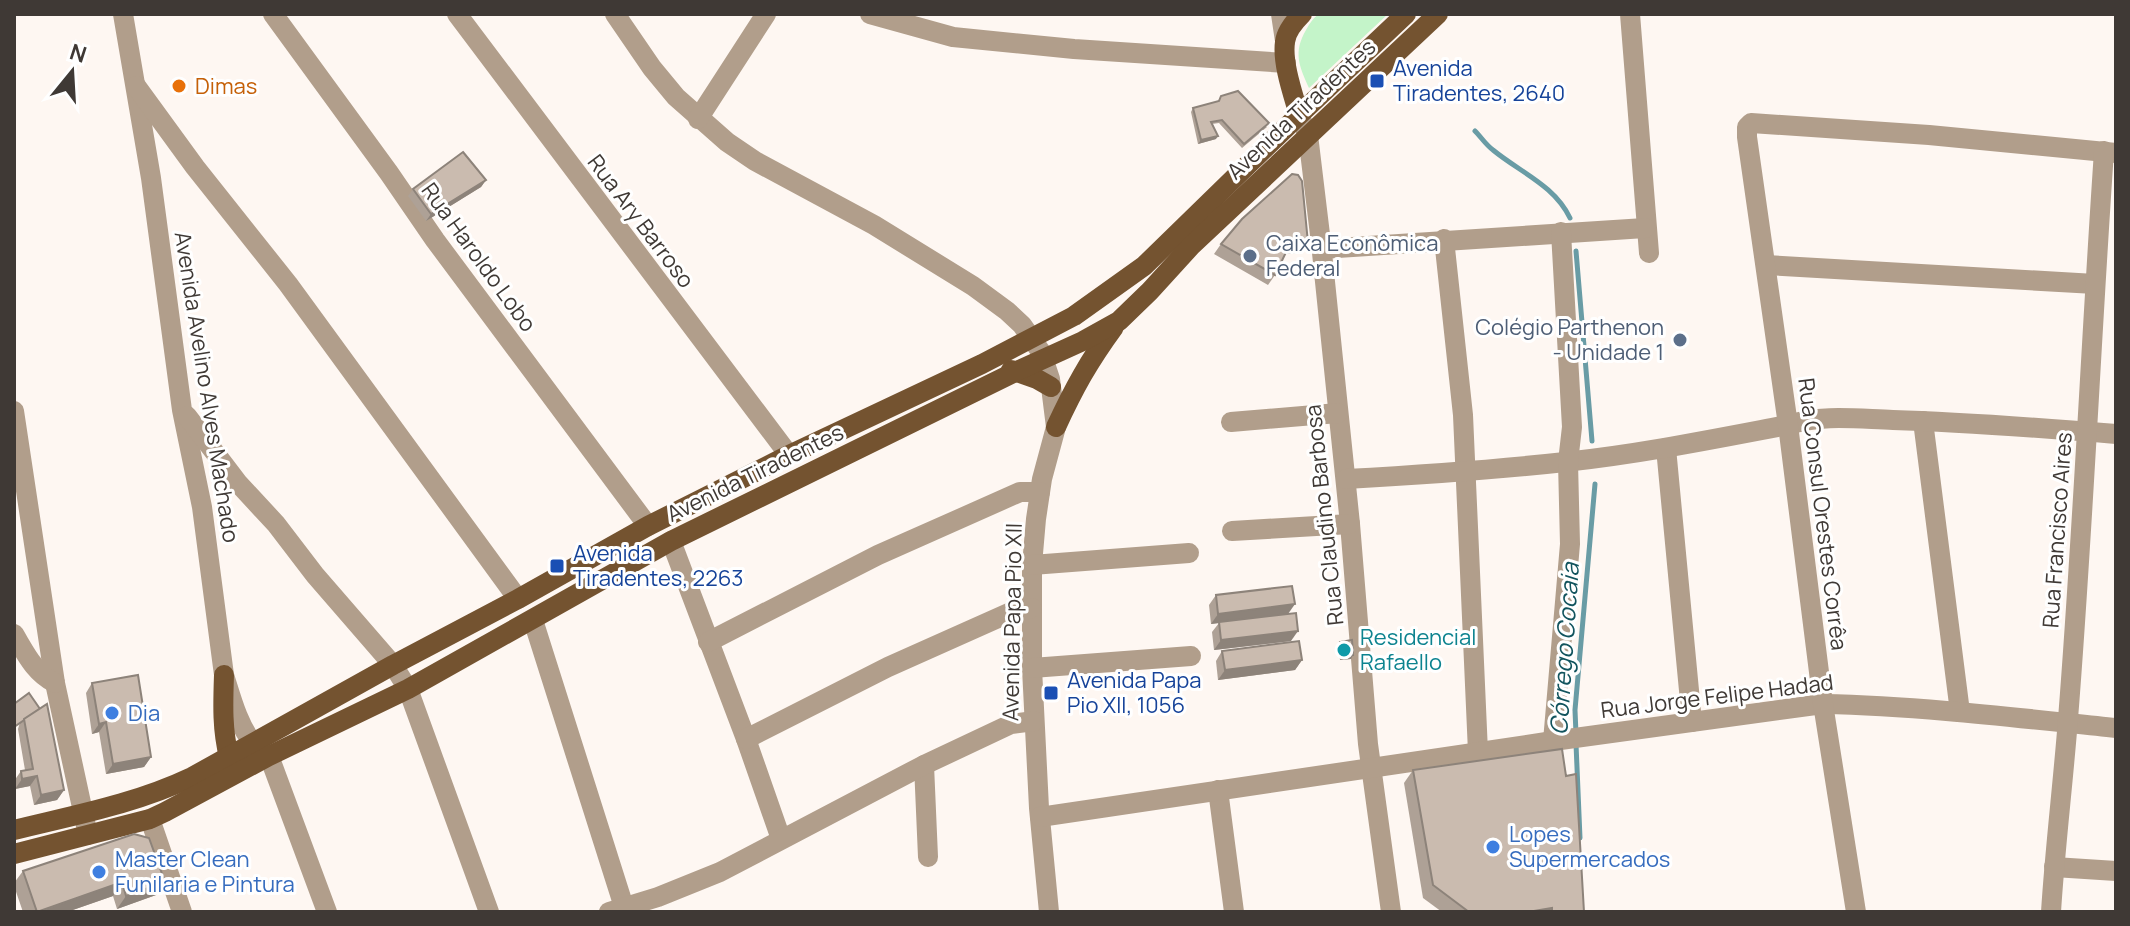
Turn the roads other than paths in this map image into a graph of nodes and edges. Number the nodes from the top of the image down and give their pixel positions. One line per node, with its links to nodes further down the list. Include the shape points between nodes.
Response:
1 (123, 14): 14 (street, Avenida Avelino Alves Machado)
2 (273, 14): 52 (street, Rua Haroldo Lobo)
3 (457, 14): 44 (street, Rua Ary Barroso)
4 (615, 14): 16 (street, Avenida Papa Pio XII, via 652,68)
5 (766, 14): 16 (street)
6 (870, 14): 13 (street, via 953,37)
7 (1281, 14): 12 (street)
8 (1302, 14): 12 (main road)
9 (1406, 14): 15 (main road, Avenida Tiradentes)
10 (1438, 14): 17 (main road, Avenida Tiradentes)
11 (1630, 14): 21 (street)
12 (1285, 41): 13 (main road)
13 (1286, 63): 15 (main road)
14 (133, 82): 19 (street); 20 (street, Avenida Avelino Alves Machado)
15 (1299, 115): 17 (street, Rua Claudino Barbosa); 29 (main road, Avenida Tiradentes, via 1144,266 1074,316)
16 (698, 119): 29 (street, Avenida Papa Pio XII, via 755,161 973,286)
17 (1308, 135): 24 (street, Rua Claudino Barbosa); 28 (main road, Avenida Tiradentes)
18 (2110, 152): 26 (street, Rua Consul Orestes Corrêa, via 1751,123 1747,137); 27 (street, Rua Francisco Aires)
19 (195, 167): 20 (street, via 170,157); 57 (street, via 288,284)
20 (151, 178): 34 (street, Avenida Avelino Alves Machado)
21 (1645, 228): 22 (street); 25 (street)
22 (1561, 232): 23 (street); 45 (street, via 1572,427)
23 (1444, 239): 24 (street); 46 (street)
24 (1322, 249): 36 (street, Rua Claudino Barbosa)
25 (1649, 253)
26 (1766, 265): 27 (street); 39 (street, Rua Consul Orestes Corrêa)
27 (2095, 284): 41 (street, Rua Francisco Aires)
28 (1119, 321): 30 (main road, Avenida Tiradentes); 40 (main road, via 1075,384)
29 (1032, 338): 30 (street, Avenida Papa Pio XII); 31 (main road, Avenida Tiradentes)
30 (1043, 359): 32 (main road, Avenida Tiradentes); 33 (street, Avenida Papa Pio XII)
31 (982, 364): 32 (main road); 44 (main road, Avenida Tiradentes)
32 (1017, 371): 33 (main road); 54 (main road, Avenida Tiradentes)
33 (1051, 387): 40 (street, Avenida Papa Pio XII)
34 (182, 410): 48 (street); 50 (street, Avenida Avelino Alves Machado)
35 (14, 411): 61 (street)
36 (1338, 413): 38 (street); 47 (street, Rua Claudino Barbosa)
37 (1923, 421): 39 (street, via 1825,418); 41 (street); 70 (street)
38 (1231, 422)
39 (1788, 425): 43 (street); 69 (street, Rua Consul Orestes Corrêa)
40 (1056, 427): 49 (street, Avenida Papa Pio XII)
41 (2088, 432): 42 (street); 73 (street, Rua Francisco Aires)
42 (2116, 434)
43 (1666, 448): 45 (street); 72 (street)
44 (789, 455): 52 (main road, Avenida Tiradentes)
45 (1568, 462): 46 (street); 76 (street, via 1570,544)
46 (1464, 472): 47 (street); 78 (street)
47 (1346, 479): 51 (street, Rua Claudino Barbosa)
48 (238, 483): 50 (street, via 211,489); 64 (street)
49 (1040, 492): 56 (street, Avenida Papa Pio XII); 62 (street, via 1020,492 878,555)
50 (202, 507): 66 (street, Avenida Avelino Alves Machado)
51 (1350, 524): 53 (street); 81 (street, Rua Claudino Barbosa)
52 (648, 526): 57 (main road, Avenida Tiradentes)
53 (1232, 531)
54 (671, 541): 59 (main road, Avenida Tiradentes); 62 (street)
55 (1189, 553): 56 (street)
56 (1032, 565): 58 (street, Avenida Papa Pio XII)
57 (518, 599): 64 (main road, Avenida Tiradentes)
58 (1032, 608): 65 (street, Avenida Papa Pio XII); 75 (street, via 1009,613 888,667)
59 (533, 620): 68 (main road, Avenida Tiradentes); 94 (street)
60 (14, 633): 61 (street); 67 (street, via 34,667)
61 (49, 639): 67 (street)
62 (708, 642): 75 (street)
63 (1191, 656): 65 (street)
64 (393, 665): 68 (street); 77 (main road, Avenida Tiradentes)
65 (1032, 668): 71 (street, Avenida Papa Pio XII)
66 (224, 675): 77 (street, Avenida Avelino Alves Machado, via 243,727); 79 (main road, via 223,734)
67 (55, 683): 83 (street)
68 (408, 689): 77 (main road, Avenida Tiradentes); 97 (street)
69 (1823, 704): 70 (street, Rua Jorge Felipe Hadad); 72 (street, Rua Jorge Felipe Hadad); 101 (street, Rua Consul Orestes Corrêa)
70 (1960, 712): 73 (street, Rua Jorge Felipe Hadad)
71 (1034, 721): 80 (street, via 1011,724); 84 (street, Avenida Papa Pio XII)
72 (1692, 722): 76 (street, Rua Jorge Felipe Hadad)
73 (2068, 723): 74 (street, Rua Jorge Felipe Hadad); 91 (street, Rua Francisco Aires)
74 (2116, 728)
75 (746, 739): 88 (street)
76 (1556, 740): 78 (street, Rua Jorge Felipe Hadad)
77 (261, 750): 79 (main road, Avenida Tiradentes); 85 (main road, Avenida Tiradentes); 96 (street, Avenida Avelino Alves Machado)
78 (1478, 752): 81 (street, Rua Jorge Felipe Hadad)
79 (229, 757): 83 (main road, Avenida Tiradentes, via 164,791)
80 (924, 765): 88 (street); 90 (street)
81 (1371, 768): 82 (street, Rua Jorge Felipe Hadad); 100 (street, Rua Claudino Barbosa)
82 (1218, 790): 84 (street, Rua Jorge Felipe Hadad); 99 (street)
83 (83, 815): 86 (main road, Avenida Tiradentes); 87 (street)
84 (1040, 817): 98 (street, Avenida Papa Pio XII)
85 (150, 819): 87 (main road, Avenida Tiradentes); 95 (street)
86 (14, 830)
87 (88, 835): 89 (main road, Avenida Tiradentes)
88 (781, 839): 93 (street)
89 (14, 854)
90 (928, 857)
91 (2054, 867): 92 (street); 102 (street, Rua Francisco Aires)
92 (2116, 871)
93 (661, 904): 94 (street)
94 (617, 910)
95 (182, 912)
96 (327, 912)
97 (489, 912)
98 (1049, 912)
99 (1234, 912)
100 (1391, 912)
101 (1856, 912)
102 (2051, 912)

